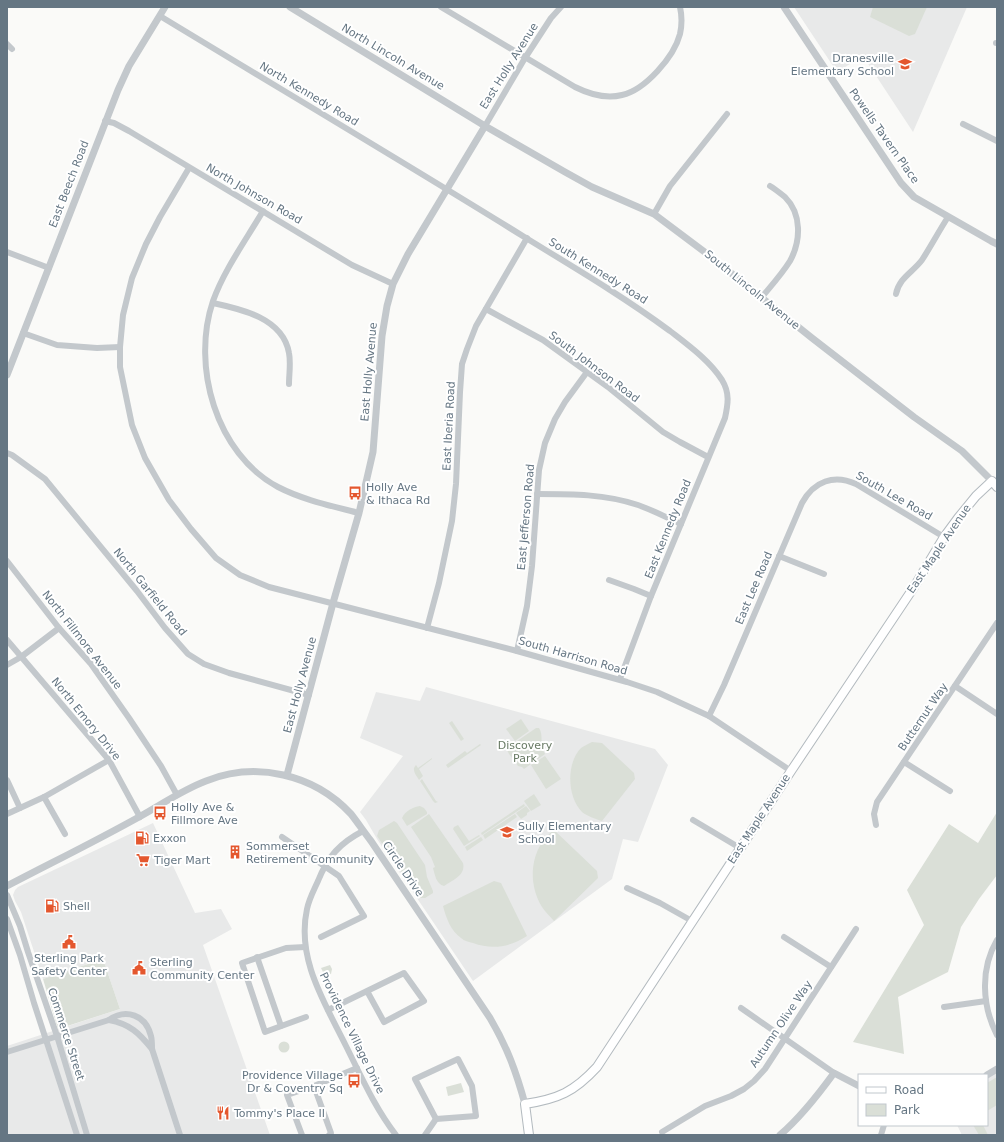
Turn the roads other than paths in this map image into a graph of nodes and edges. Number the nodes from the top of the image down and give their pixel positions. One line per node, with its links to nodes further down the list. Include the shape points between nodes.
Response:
1 (165, 7): 7 (street, East Beech Road)
2 (290, 7): 14 (street, North Lincoln Avenue)
3 (441, 7): 10 (street)
4 (561, 7): 10 (street, East Holly Avenue, via 551,18)
5 (680, 7): 10 (street, via 682,25 676,44 654,75 628,93 610,97 587,92)
6 (784, 7): 21 (street, Powells Tavern Place, via 901,183 914,197)
7 (160, 16): 12 (street, East Beech Road, via 129,66); 18 (street, North Kennedy Road)
8 (7, 44): 9 (street)
9 (12, 49)
10 (526, 58): 14 (street, East Holly Avenue)
11 (726, 114): 20 (street, via 670,186)
12 (106, 121): 16 (street, North Johnson Road, via 129,131); 25 (street, East Beech Road)
13 (962, 124): 15 (street)
14 (485, 126): 18 (street, East Holly Avenue); 20 (street, South Lincoln Avenue, via 592,187)
15 (997, 141)
16 (189, 168): 19 (street, North Johnson Road); 32 (street, South Harrison Road, via 146,244 132,278 123,315)
17 (770, 186): 28 (street, via 792,206 798,223 798,233 790,260)
18 (447, 189): 22 (street, South Kennedy Road); 26 (street, East Holly Avenue)
19 (262, 211): 26 (street, North Johnson Road, via 352,265); 29 (street, via 221,282)
20 (654, 214): 28 (street, South Lincoln Avenue)
21 (948, 217): 23 (street, Powells Tavern Place); 27 (street, via 921,261 903,279)
22 (527, 238): 30 (street, East Iberia Road); 36 (street, South Kennedy Road, via 651,317 708,363)
23 (997, 244)
24 (7, 252): 25 (street)
25 (49, 268): 31 (street, East Beech Road)
26 (393, 284): 42 (street, East Holly Avenue, via 382,336 373,452)
27 (896, 294)
28 (762, 298): 40 (street, South Lincoln Avenue, via 914,417 962,451)
29 (213, 303): 35 (street, via 256,315 276,328 287,345); 42 (street, via 205,340 210,394 216,414 241,456 251,467 278,487 304,498)
30 (486, 309): 33 (street, South Johnson Road, via 543,340); 53 (street, East Iberia Road, via 476,326 462,364 452,521 441,577)
31 (23, 333): 32 (street, via 57,345); 34 (street, East Beech Road)
32 (120, 348): 50 (street, South Harrison Road, via 120,367 132,425 146,458 169,500 191,529 216,558 240,575 269,587)
33 (587, 372): 38 (street, South Johnson Road, via 663,432); 41 (street, East Jefferson Road, via 564,402 544,443)
34 (7, 375)
35 (289, 384)
36 (725, 386): 38 (street, East Kennedy Road, via 728,403 725,418)
37 (7, 453): 60 (street, North Garfield Road, via 45,479 188,654 204,664 229,673)
38 (708, 457): 43 (street, East Kennedy Road)
39 (831, 480): 44 (street, South Lee Road, via 847,480 856,484); 45 (street, East Lee Road, via 816,487 805,498)
40 (995, 484): 44 (main road, East Maple Avenue, via 976,496)
41 (537, 494): 43 (street, via 603,496 640,505); 55 (street, East Jefferson Road, via 527,606)
42 (359, 513): 50 (street, East Holly Avenue)
43 (681, 524): 49 (street, East Kennedy Road)
44 (944, 538): 65 (main road, East Maple Avenue)
45 (779, 556): 47 (street); 62 (street, East Lee Road)
46 (7, 561): 52 (street, North Fillmore Avenue)
47 (824, 574)
48 (609, 580): 49 (street)
49 (651, 596): 58 (street, East Kennedy Road)
50 (333, 603): 53 (street, South Harrison Road); 60 (street, East Holly Avenue)
51 (997, 623): 59 (street, Butternut Way)
52 (59, 628): 56 (street); 69 (street, North Fillmore Avenue, via 90,664 129,718)
53 (427, 628): 55 (street, South Harrison Road)
54 (7, 640): 56 (street, North Emory Drive)
55 (517, 651): 58 (street, South Harrison Road)
56 (21, 657): 57 (street); 63 (street, North Emory Drive)
57 (7, 665)
58 (620, 679): 62 (street, South Harrison Road, via 657,692)
59 (955, 686): 61 (street); 64 (street, Butternut Way)
60 (309, 695): 66 (street, East Holly Avenue)
61 (997, 714)
62 (709, 716): 65 (street, South Harrison Road)
63 (109, 760): 70 (street); 73 (street, North Emory Drive)
64 (904, 762): 68 (street); 75 (street, Butternut Way, via 878,802 874,814)
65 (791, 770): 79 (main road, East Maple Avenue)
66 (287, 775): 69 (street, Circle Drive, via 269,772 226,775 205,781); 76 (street, Circle Drive, via 314,786 333,799 351,815)
67 (7, 780): 71 (street)
68 (950, 791)
69 (177, 795): 73 (street)
70 (44, 796): 71 (street); 77 (street)
71 (20, 808): 72 (street)
72 (7, 814)
73 (140, 817): 81 (street)
74 (693, 820): 79 (street)
75 (876, 825)
76 (363, 831): 80 (street, Providence Village Drive, via 337,848); 113 (street, Circle Drive, via 490,1018 506,1046)
77 (65, 834)
78 (282, 837): 80 (street)
79 (740, 848): 85 (main road, East Maple Avenue)
80 (325, 866): 87 (street, via 339,876 364,916); 90 (street, Providence Village Drive, via 307,908)
81 (7, 886)
82 (628, 888): 85 (street)
83 (7, 895): 102 (street, Commerce Street)
84 (7, 919): 104 (street, Commerce Street)
85 (692, 920): 113 (main road, East Maple Avenue, via 586,1080 563,1095)
86 (856, 929): 92 (street, Autumn Olive Way)
87 (321, 937)
88 (784, 937): 92 (street)
89 (997, 940): 94 (street, via 986,975)
90 (305, 947): 91 (street, via 286,948); 97 (street, Providence Village Drive, via 312,977)
91 (257, 957): 100 (street); 100 (street, via 242,963 265,1032)
92 (831, 967): 103 (street, Autumn Olive Way)
93 (368, 990): 93 (street, via 404,973 424,1001 384,1022); 97 (street)
94 (986, 1001): 95 (street); 101 (street, via 989,1017)
95 (944, 1007)
96 (741, 1008): 103 (street)
97 (328, 1010): 107 (street, Providence Village Drive)
98 (306, 1017): 100 (street)
99 (109, 1020): 102 (street); 105 (street, via 130,1027); 105 (street, via 114,1016 128,1013 138,1017 145,1022 152,1037)
100 (281, 1026)
101 (997, 1035)
102 (57, 1036): 104 (street); 117 (street, Commerce Street)
103 (785, 1039): 109 (street); 115 (street, Autumn Olive Way, via 754,1081)
104 (46, 1040): 106 (street); 116 (street, Commerce Street)
105 (152, 1049): 118 (street)
106 (7, 1052)
107 (357, 1068): 112 (street); 121 (street, Providence Village Drive, via 375,1105)
108 (997, 1069): 110 (street)
109 (834, 1073): 111 (street); 124 (street, via 803,1113)
110 (988, 1074)
111 (858, 1085)
112 (314, 1086): 119 (street, via 287,1094); 120 (street, via 331,1133)
113 (525, 1104): 123 (main road)
114 (436, 1119): 114 (street, via 476,1116 472,1086 458,1059 415,1079); 122 (street)
115 (662, 1132)
116 (77, 1135)
117 (88, 1135)
118 (180, 1135)
119 (302, 1135)
120 (329, 1135)
121 (396, 1135)
122 (425, 1135)
123 (528, 1135)
124 (780, 1135)

